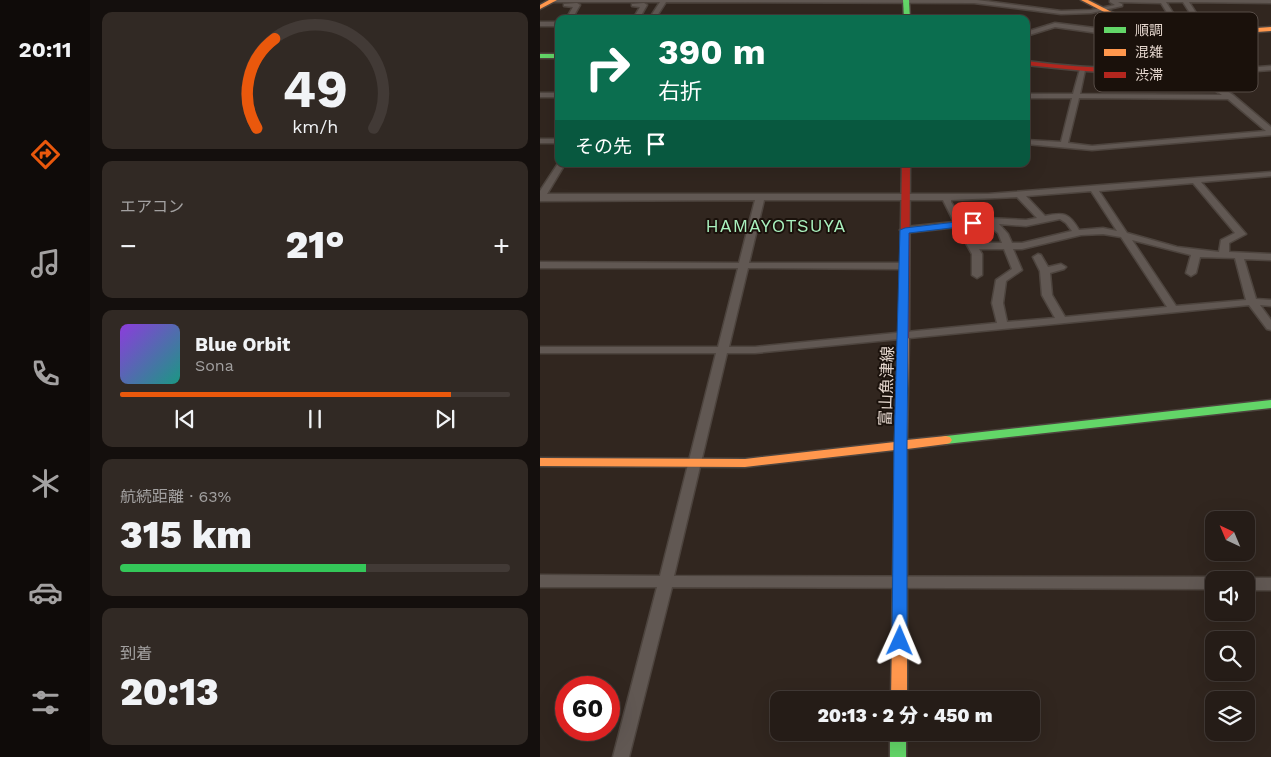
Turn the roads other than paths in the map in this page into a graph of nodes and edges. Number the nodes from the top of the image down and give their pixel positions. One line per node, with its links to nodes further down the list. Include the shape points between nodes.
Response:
1 (664, 0): 2 (street); 9 (street); 18 (street)
2 (906, 0): 3 (street); 19 (main road)
3 (975, 0): 11 (street)
4 (1084, 0): 13 (main road)
5 (1131, 0): 6 (street); 13 (street, via 1112,1 1120,5)
6 (1163, 0): 7 (street); 14 (street)
7 (1185, 0): 8 (street); 15 (street)
8 (1271, 1)
9 (549, 3): 10 (street)
10 (578, 5): 16 (street); 17 (street, via 644,5)
11 (1012, 7): 12 (street); 20 (street)
12 (1054, 11): 13 (street); 23 (street)
13 (1104, 11)
14 (1170, 12)
15 (1193, 12)
16 (572, 15)
17 (638, 15)
18 (655, 15)
19 (907, 15)
20 (1003, 15)
21 (540, 24): 22 (street)
22 (555, 24)
23 (1055, 26): 26 (street); 27 (street)
24 (1271, 29): 25 (main road)
25 (1258, 30)
26 (1094, 31)
27 (1030, 33)
28 (540, 56): 29 (main road)
29 (555, 56)
30 (1030, 64): 33 (main road)
31 (1271, 68): 32 (street)
32 (1258, 69)
33 (1082, 70): 34 (main road); 39 (street)
34 (1094, 70)
35 (1222, 92): 40 (street)
36 (540, 95): 37 (street)
37 (555, 95)
38 (1030, 96): 39 (street)
39 (1077, 96): 40 (street); 45 (street)
40 (1230, 97): 41 (street)
41 (1271, 131): 45 (street, via 1092,148)
42 (540, 141): 43 (street)
43 (555, 141)
44 (1030, 142): 45 (street)
45 (1064, 145)
46 (560, 167): 52 (street)
47 (906, 167): 54 (main road, 富山魚津線)
48 (1271, 174): 49 (street)
49 (1195, 180): 50 (street); 65 (street, via 1241,234 1224,242)
50 (1094, 188): 51 (street); 61 (street)
51 (1019, 194): 55 (street); 56 (street)
52 (540, 197): 53 (street)
53 (760, 198): 54 (street); 70 (street)
54 (906, 198): 55 (street); 59 (main road, 富山魚津線)
55 (947, 198): 58 (street)
56 (1043, 219): 57 (street, via 1026,223); 60 (street, via 1064,216)
57 (987, 221): 58 (street); 63 (street, via 1007,236)
58 (959, 224): 59 (street); 62 (street)
59 (905, 230): 71 (main road, 富山魚津線)
60 (1077, 233): 61 (street, via 1103,231); 63 (street)
61 (1125, 235): 64 (street); 78 (street)
62 (973, 246): 63 (street); 75 (street, via 977,254)
63 (1008, 247): 80 (street, via 1017,270 1001,280 996,296)
64 (1196, 254): 65 (street); 74 (street)
65 (1224, 256): 67 (street)
66 (1038, 257): 73 (street)
67 (1239, 257): 68 (street); 76 (street)
68 (1270, 259)
69 (540, 265): 70 (street)
70 (743, 266): 71 (street); 84 (street)
71 (904, 266): 82 (main road, 富山魚津線)
72 (1061, 267): 73 (street)
73 (1045, 271): 79 (street, via 1047,295)
74 (1191, 273)
75 (977, 275)
76 (1252, 302): 77 (street); 78 (street); 81 (street)
77 (1271, 303)
78 (1173, 309): 79 (street)
79 (1062, 320): 80 (street)
80 (1003, 326): 82 (street)
81 (1271, 327)
82 (904, 336): 84 (street); 86 (main road, 富山魚津線)
83 (540, 350): 84 (street)
84 (723, 351): 88 (street)
85 (1271, 404): 86 (main road)
86 (900, 445): 88 (main road, via 745,462); 91 (main road, 富山魚津線)
87 (540, 462): 88 (main road)
88 (695, 463): 90 (street)
89 (540, 581): 90 (street)
90 (666, 581): 91 (street); 97 (street)
91 (901, 582): 92 (street); 95 (main road, 富山魚津線)
92 (1205, 583)
93 (1255, 584): 94 (street)
94 (1271, 584)
95 (899, 691)
96 (898, 741): 98 (main road)
97 (621, 757)
98 (898, 757)

